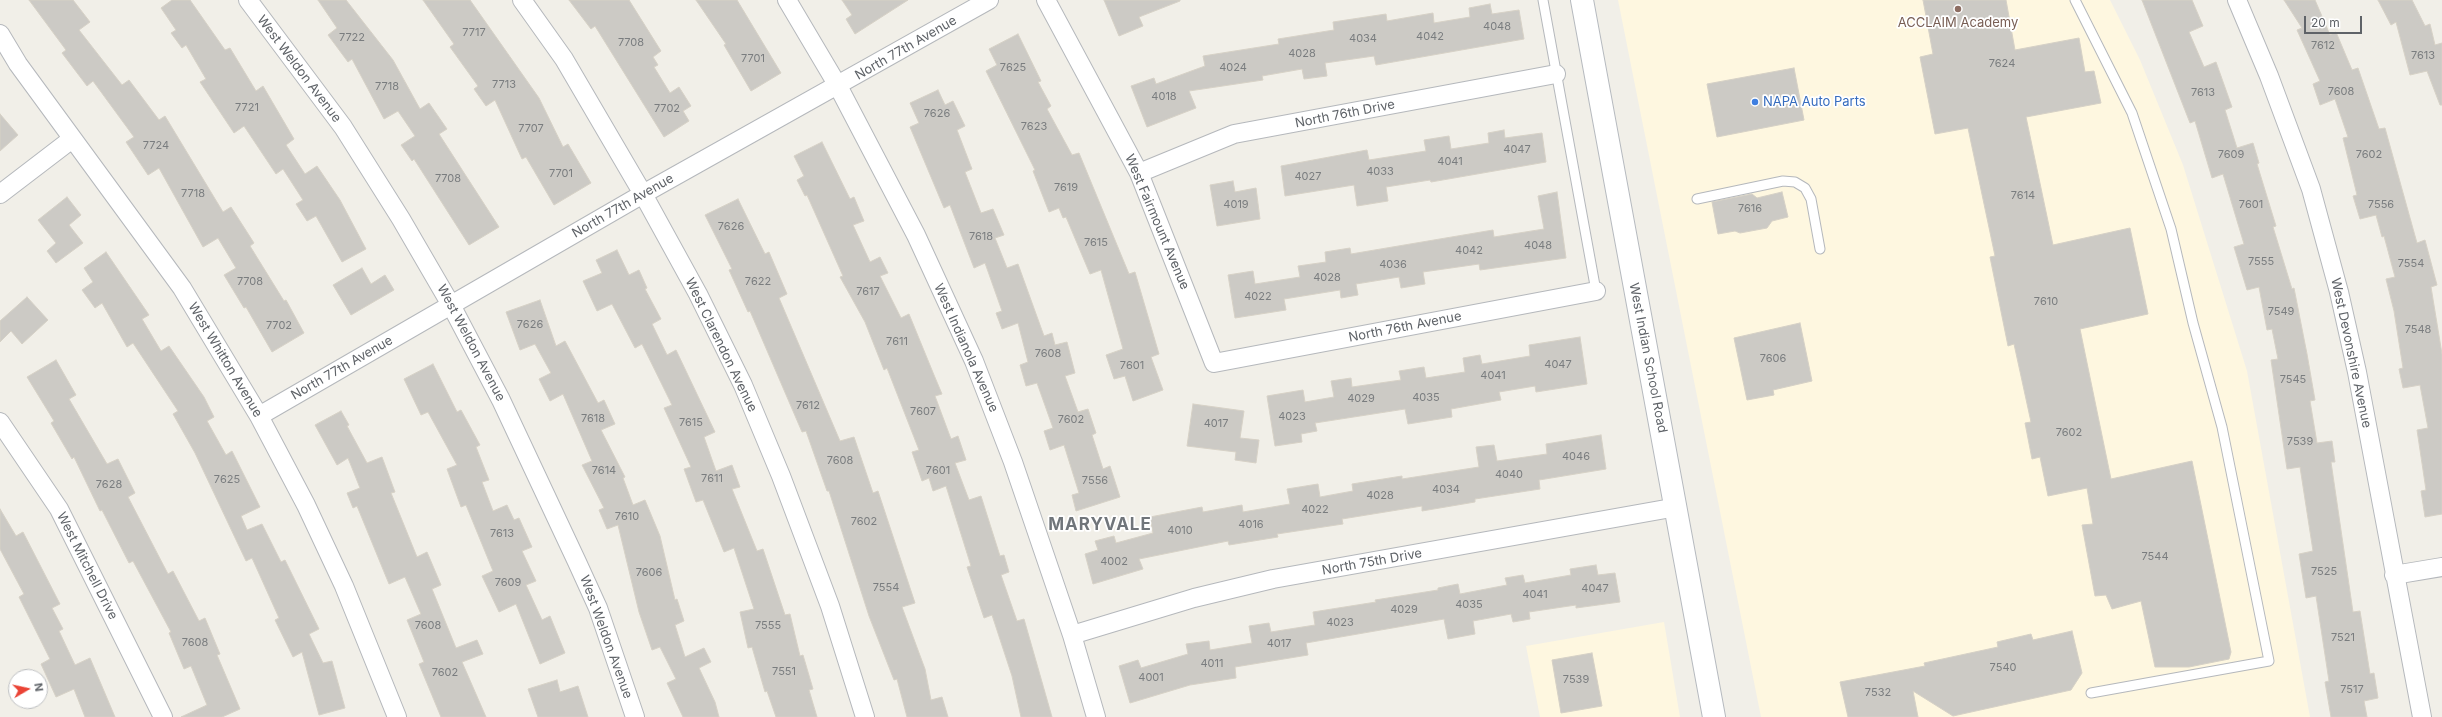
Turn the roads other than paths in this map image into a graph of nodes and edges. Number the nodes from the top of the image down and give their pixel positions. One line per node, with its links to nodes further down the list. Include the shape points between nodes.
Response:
1 (248, 0): 20 (street, West Weldon Avenue, via 343,127 402,219)
2 (522, 0): 16 (street, West Clarendon Avenue, via 564,59)
3 (787, 0): 12 (street, West Indianola Avenue)
4 (990, 0): 12 (street, North 77th Avenue)
5 (1046, 0): 14 (street, West Fairmount Avenue)
6 (1543, 0): 11 (lane)
7 (1582, 0): 24 (main road, West Indian School Road)
8 (2075, 0): 28 (lane, via 2132,113 2171,229 2193,323 2222,427 2269,661)
9 (2237, 0): 26 (street, West Devonshire Avenue, via 2269,76 2311,189 2339,292)
10 (0, 34): 13 (street, West Whitton Avenue, via 18,64)
11 (1556, 74): 14 (street, North 76th Drive, via 1234,134); 19 (lane)
12 (838, 86): 16 (street, North 77th Avenue); 27 (street, West Indianola Avenue, via 916,235 974,361 1013,462)
13 (72, 139): 15 (street); 22 (street, West Whitton Avenue, via 182,288)
14 (1139, 173): 21 (street, West Fairmount Avenue)
15 (0, 194)
16 (643, 194): 20 (street, North 77th Avenue); 32 (street, West Clarendon Avenue, via 698,294 752,406 830,606)
17 (1696, 199): 18 (lane, via 1783,181 1795,182 1805,188 1811,199)
18 (1820, 249)
19 (1596, 291): 21 (street, North 76th Avenue)
20 (451, 305): 22 (street, North 77th Avenue); 31 (street, West Weldon Avenue, via 502,400 598,608)
21 (1214, 363)
22 (259, 416): 30 (street, West Whitton Avenue, via 306,505 344,586)
23 (0, 422): 29 (street, West Mitchell Drive, via 59,508)
24 (1677, 507): 27 (street, North 75th Drive, via 1273,579 1194,598); 34 (main road, West Indian School Road)
25 (2442, 567): 26 (street)
26 (2394, 575): 35 (street, West Devonshire Avenue)
27 (1072, 636): 33 (street, West Indianola Avenue)
28 (2091, 694)
29 (163, 717)
30 (396, 717)
31 (635, 717)
32 (865, 717)
33 (1096, 717)
34 (1714, 717)
35 (2422, 717)

